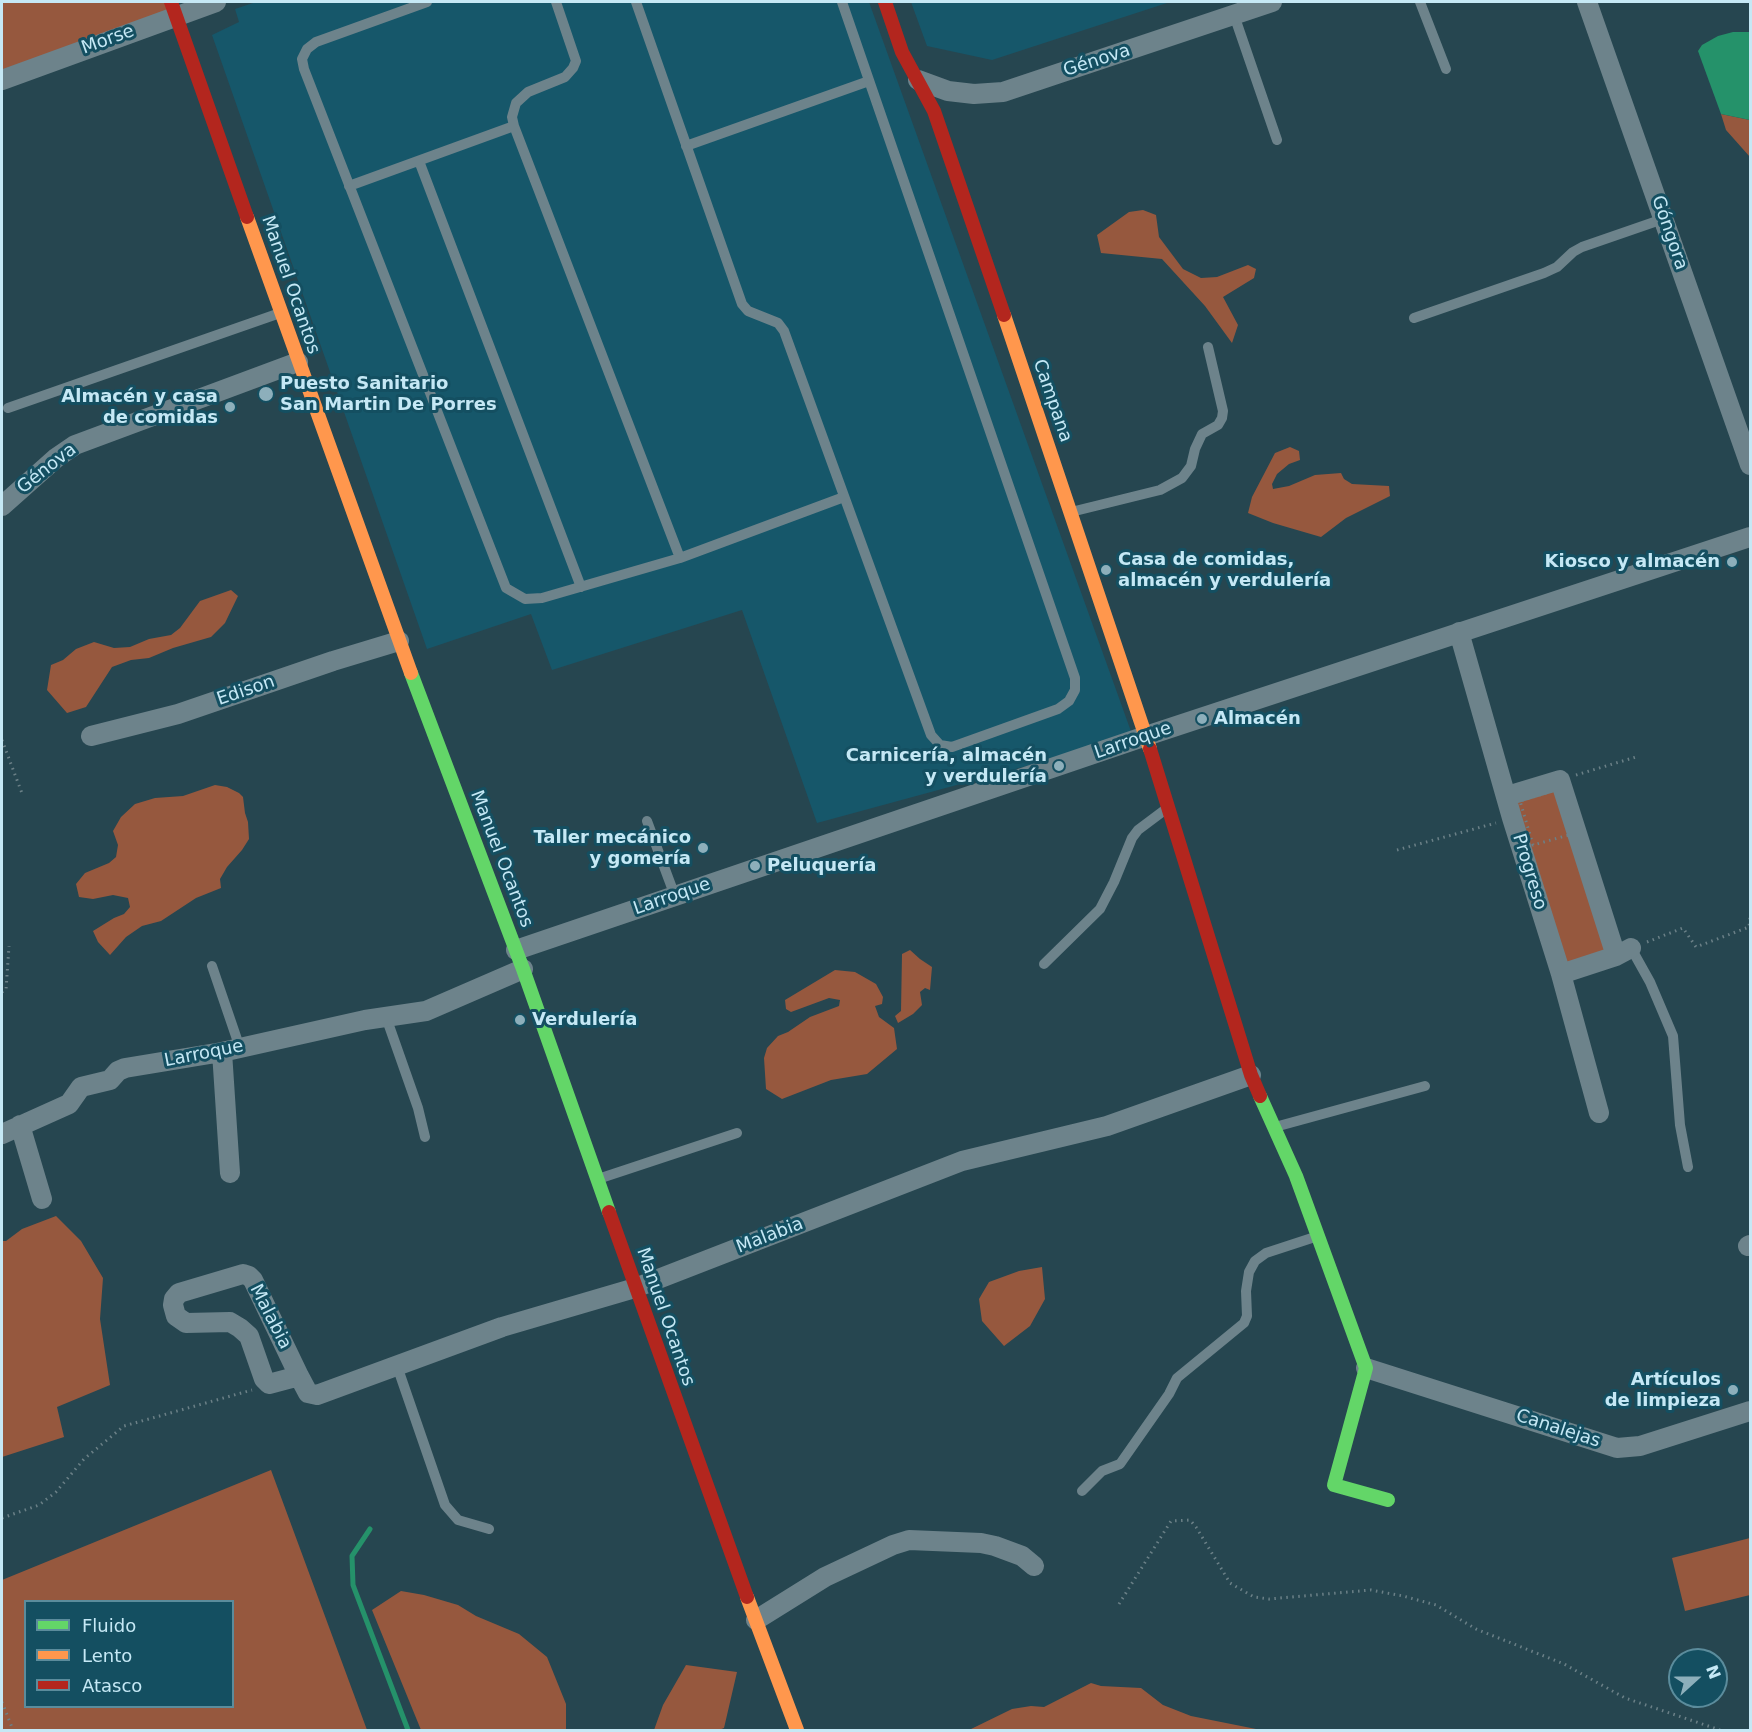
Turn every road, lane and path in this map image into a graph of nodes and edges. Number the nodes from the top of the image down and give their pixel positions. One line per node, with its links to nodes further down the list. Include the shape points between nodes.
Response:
1 (216, 2): 10 (street, Morse)
2 (427, 2): 20 (lane, via 316,42 302,59)
3 (556, 2): 16 (lane, via 576,61 566,77 528,92 516,103)
4 (636, 2): 18 (lane)
5 (842, 2): 15 (lane)
6 (885, 2): 14 (street, Campana, via 902,52)
7 (1272, 2): 11 (street, Génova)
8 (1420, 2): 12 (lane)
9 (1587, 2): 21 (street, Góngora)
10 (173, 8): 13 (street, Morse); 22 (street, Manuel Ocantos)
11 (1234, 15): 14 (street, Génova, via 1003,92 948,91); 17 (lane)
12 (1446, 69)
13 (2, 80)
14 (918, 80): 30 (street, Campana, via 946,143)
15 (869, 81): 18 (lane); 28 (lane, via 1075,678 1075,690 1069,701 1058,709 952,747 940,745 931,735)
16 (514, 126): 19 (lane); 32 (lane)
17 (1277, 140)
18 (687, 146): 28 (lane, via 742,304 748,311 778,323 784,331)
19 (419, 160): 20 (lane); 33 (lane)
20 (349, 186): 33 (lane, via 506,588 525,599)
21 (1663, 219): 23 (lane, via 1582,247 1544,273); 27 (street, Góngora)
22 (281, 312): 25 (street, Manuel Ocantos); 26 (lane)
23 (1414, 318)
24 (1208, 347): 30 (lane, via 1222,418 1202,434 1191,466 1182,478 1160,490)
25 (298, 362): 29 (street, Génova, via 75,445); 35 (street, Manuel Ocantos)
26 (8, 408)
27 (1750, 465)
28 (844, 497): 32 (lane)
29 (2, 506)
30 (1071, 513): 37 (street, Campana)
31 (1750, 537): 34 (street, Larroque)
32 (680, 558): 33 (lane)
33 (581, 587)
34 (1459, 632): 37 (street, Larroque); 42 (street, Progreso)
35 (399, 641): 36 (street, Edison, via 178,714); 50 (street, Manuel Ocantos)
36 (91, 736)
37 (1146, 736): 43 (street, Campana); 47 (street, Larroque)
38 (2, 740): 41 (path)
39 (1636, 757): 40 (path)
40 (1558, 785): 40 (path, via 1569,835 1533,845 1520,801); 42 (street); 51 (street)
41 (23, 796)
42 (1507, 796): 44 (street, Progreso)
43 (1168, 807): 52 (lane, via 1138,830 1100,909); 59 (street, Campana)
44 (1512, 818): 46 (path); 55 (street, Progreso)
45 (647, 821): 47 (lane)
46 (1397, 850)
47 (675, 896): 50 (street, Larroque)
48 (1750, 917): 51 (path, via 1749,927 1696,947 1683,928)
49 (9, 946): 56 (path, via 6,990)
50 (516, 950): 54 (street, Manuel Ocantos)
51 (1623, 952): 55 (street); 67 (lane, via 1650,982 1673,1036 1680,1125)
52 (1044, 964)
53 (212, 966): 58 (lane)
54 (523, 969): 57 (street, Larroque, via 426,1011); 69 (street, Manuel Ocantos)
55 (1561, 974): 61 (street, Progreso)
56 (2, 992)
57 (386, 1017): 58 (street, Larroque); 66 (lane)
58 (231, 1050): 62 (street, Larroque, via 125,1068 110,1080 81,1087 69,1104); 68 (street)
59 (1251, 1074): 63 (street, Campana); 72 (street, Malabia, via 1107,1126 962,1161)
60 (1425, 1086): 63 (lane)
61 (1599, 1113)
62 (20, 1125): 65 (street); 70 (street)
63 (1274, 1127): 71 (street, Campana)
64 (737, 1133): 69 (lane)
65 (2, 1134)
66 (425, 1137)
67 (1688, 1167)
68 (230, 1173)
69 (598, 1179): 72 (street, Manuel Ocantos)
70 (42, 1199)
71 (1318, 1236): 74 (street, Campana); 78 (lane, via 1266,1253 1255,1261 1249,1272 1244,1323 1177,1378 1120,1464 1102,1471)
72 (635, 1288): 73 (street, Malabia, via 502,1327); 84 (street, Manuel Ocantos)
73 (397, 1366): 75 (street, Malabia, via 317,1395 308,1393); 81 (lane, via 445,1506 458,1520)
74 (1366, 1368): 77 (street, Canalejas, via 1617,1448 1640,1446); 79 (street, via 1334,1485)
75 (299, 1376): 76 (street); 76 (street, Malabia, via 249,1276 243,1274 179,1293 173,1305 176,1316 186,1323 230,1322 240,1328 249,1336 264,1379)
76 (275, 1383): 80 (path, via 124,1426 84,1459 56,1492 39,1504)
77 (1750, 1414)
78 (1082, 1491)
79 (1388, 1500)
80 (2, 1518)
81 (489, 1529)
82 (1034, 1566): 84 (street, via 1022,1556 981,1543 909,1540 825,1577)
83 (1119, 1604): 86 (path, via 1171,1521 1190,1520 1230,1583 1254,1597 1371,1590 1436,1605 1476,1629 1564,1664 1625,1698)
84 (756, 1620): 88 (street, Manuel Ocantos)
85 (2, 1702): 87 (path)
86 (1715, 1730): 89 (path)
87 (13, 1731)
88 (797, 1731)
89 (1720, 1731)

